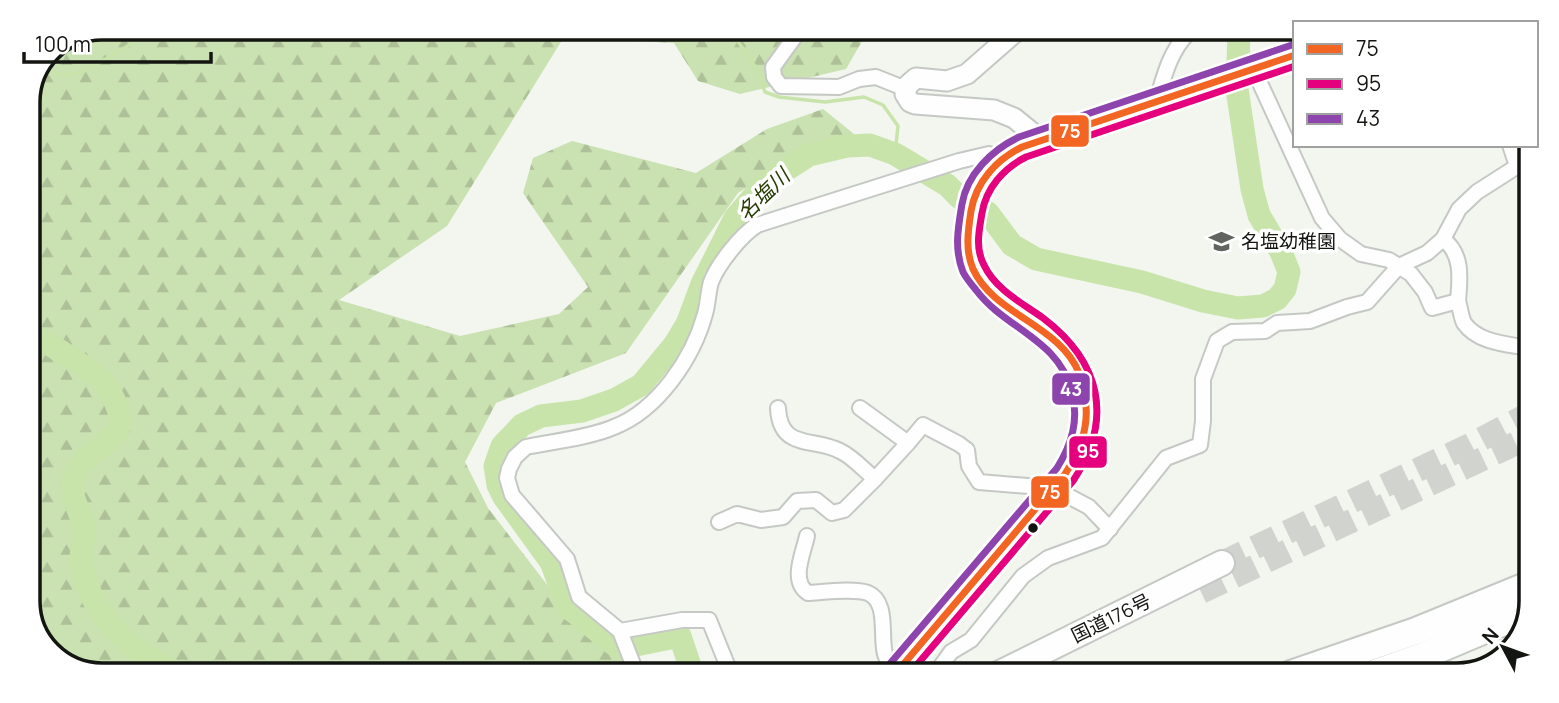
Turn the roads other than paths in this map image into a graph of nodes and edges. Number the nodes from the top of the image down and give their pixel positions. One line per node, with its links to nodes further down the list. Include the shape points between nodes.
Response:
1 (792, 40): 6 (street, via 773,67 781,86 839,87 876,77)
2 (1006, 40): 6 (street, via 967,74 947,81 916,78)
3 (1181, 40): 7 (street, via 1168,62)
4 (1293, 56): 5 (highway)
5 (1246, 72): 7 (highway); 12 (street, via 1322,218 1361,254)
6 (906, 89): 8 (street, via 915,104 994,110 1014,118)
7 (1156, 103): 8 (highway)
8 (1041, 140): 9 (highway)
9 (1002, 159): 19 (highway, via 976,192 965,234 968,258 995,297 1062,346 1084,383 1086,429 1073,463); 27 (street, via 989,154 959,160 757,225 744,233 711,282 705,316 692,347 665,390 646,409 614,428 526,447 515,457 507,478 512,495 567,559 579,597)
10 (1519, 165): 11 (street, via 1459,209)
11 (1443, 239): 12 (street, via 1427,253); 13 (street, via 1455,250 1458,261)
12 (1399, 265): 13 (street, via 1425,292 1432,308); 21 (street, via 1367,302 1310,321 1277,323 1265,331 1232,332 1217,341 1203,379 1200,445 1166,458)
13 (1458, 301): 14 (street, via 1464,322 1478,336)
14 (1519, 346)
15 (778, 408): 18 (street, via 783,428 794,439 841,451)
16 (860, 408): 17 (street)
17 (908, 443): 18 (street); 19 (street, via 923,425 967,450 969,466 979,482)
18 (875, 479): 20 (street, via 844,510 832,513 816,500 797,501 783,517 761,520 737,514)
19 (1053, 488): 21 (street, via 1089,507); 31 (highway)
20 (719, 522)
21 (1110, 529): 32 (street, via 1102,538 1048,558 1023,576 971,640)
22 (807, 536): 30 (street, via 797,580 802,589 808,593 866,592 877,599)
23 (1222, 563): 33 (highway, 国道176号)
24 (1519, 589): 35 (highway)
25 (1201, 592): 34 (highway, 国道176号)
26 (1517, 616): 36 (highway)
27 (620, 631): 28 (street); 29 (street, via 709,620)
28 (633, 663)
29 (726, 663)
30 (888, 663)
31 (904, 663)
32 (943, 663)
33 (1020, 663)
34 (1053, 663)
35 (1324, 663)
36 (1403, 663)

